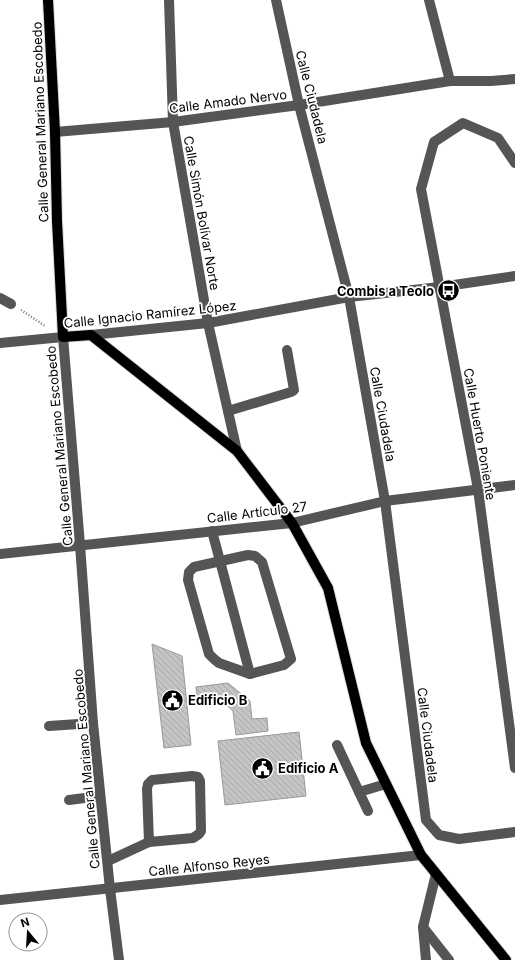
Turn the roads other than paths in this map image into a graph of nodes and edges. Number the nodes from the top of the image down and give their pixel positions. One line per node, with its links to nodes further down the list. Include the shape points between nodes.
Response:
1 (48, 0): 9 (main road, Calle General Mariano Escobedo)
2 (169, 0): 8 (street, Calle Simón Bolívar Norte)
3 (276, 0): 7 (street, Calle Ciudadela)
4 (429, 0): 6 (street)
5 (515, 79): 6 (street, Calle Amado Nervo)
6 (450, 81): 7 (street, Calle Amado Nervo)
7 (300, 105): 8 (street, Calle Amado Nervo); 13 (street, Calle Ciudadela)
8 (173, 122): 9 (street, Calle Amado Nervo); 16 (street, Calle Simón Bolívar Norte)
9 (55, 132): 18 (main road, Calle General Mariano Escobedo)
10 (515, 163): 12 (street, Calle Huerto Poniente, via 498,138 463,123 434,142 421,189)
11 (515, 276): 12 (street, Calle Ignacio Ramírez López)
12 (440, 287): 13 (street, Calle Ignacio Ramírez López); 24 (street, Calle Huerto Poniente)
13 (349, 297): 16 (street, Calle Ignacio Ramírez López); 25 (street, Calle Ciudadela)
14 (0, 298): 15 (street)
15 (11, 304)
16 (208, 323): 17 (street, Calle Ignacio Ramírez López); 21 (street, Calle Simón Bolívar Norte)
17 (91, 334): 18 (main road, Calle Ignacio Ramírez López); 22 (main road)
18 (63, 337): 19 (street, Calle Ignacio Ramírez López); 28 (street, Calle General Mariano Escobedo)
19 (0, 343)
20 (287, 350): 21 (street, via 294,390)
21 (228, 411): 22 (street, Calle Simón Bolívar Norte)
22 (237, 451): 26 (main road)
23 (515, 484): 24 (street, Calle Artículo 27)
24 (478, 489): 25 (street, Calle Artículo 27); 35 (street, Calle Huerto Poniente)
25 (385, 501): 26 (street, Calle Artículo 27); 41 (street, Calle Ciudadela, via 426,820 439,834 459,839)
26 (292, 523): 27 (street, Calle Artículo 27); 36 (main road, via 328,588 366,743)
27 (212, 531): 28 (street, Calle Artículo 27); 30 (street)
28 (80, 545): 29 (street, Calle Artículo 27); 32 (street, Calle General Mariano Escobedo)
29 (0, 554)
30 (220, 561): 31 (street); 31 (street, via 194,567 189,572 188,580 209,654 219,663); 31 (street, via 248,555 255,556 262,562 290,653 291,659 284,665)
31 (250, 674)
32 (93, 723): 33 (street); 38 (street, Calle General Mariano Escobedo)
33 (49, 726)
34 (337, 745): 37 (street)
35 (515, 768)
36 (386, 784): 37 (street); 43 (main road)
37 (359, 792): 40 (street)
38 (100, 796): 39 (street); 44 (street, Calle General Mariano Escobedo)
39 (68, 800)
40 (368, 811)
41 (515, 832)
42 (149, 842): 42 (street, via 193,838 199,834 201,831 198,777 152,780 148,784); 44 (street)
43 (421, 855): 45 (main road); 46 (street, Calle Alfonso Reyes)
44 (108, 861): 46 (street, Calle General Mariano Escobedo)
45 (436, 874): 48 (street); 52 (main road)
46 (110, 889): 47 (street, Calle Alfonso Reyes); 49 (street, Calle General Mariano Escobedo)
47 (0, 900)
48 (423, 927): 50 (street); 51 (street)
49 (119, 960)
50 (426, 960)
51 (449, 960)
52 (506, 960)

